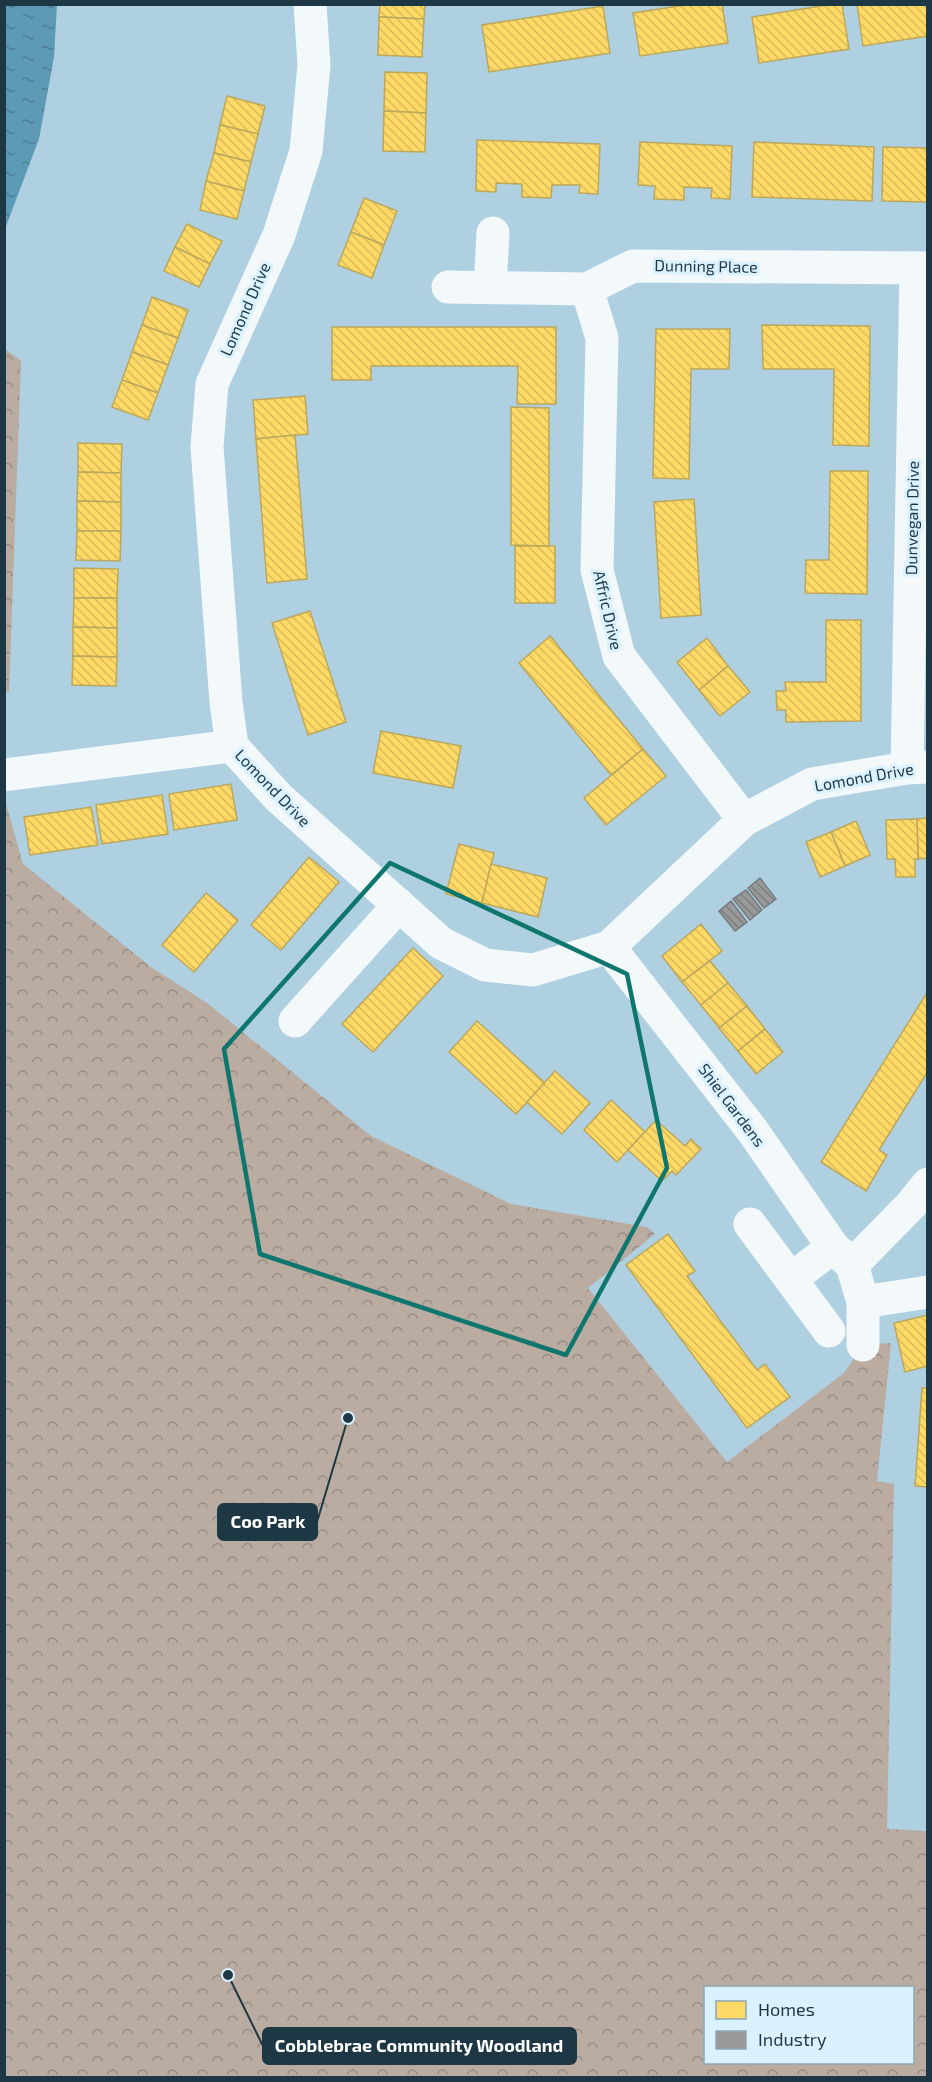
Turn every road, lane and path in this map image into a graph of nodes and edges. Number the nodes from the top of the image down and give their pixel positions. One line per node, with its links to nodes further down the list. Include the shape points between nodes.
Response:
1 (310, 4): 7 (street, Lomond Drive, via 314,65 306,151 279,235 213,384 207,447)
2 (493, 233): 5 (street)
3 (922, 268): 6 (street, Dunning Place, via 633,266); 8 (street, Dunvegan Drive)
4 (448, 287): 5 (street, Dunning Place)
5 (490, 287): 6 (street, Dunning Place)
6 (587, 289): 10 (street, Affric Drive, via 602,338 597,570 619,656)
7 (232, 746): 9 (street); 11 (street, Lomond Drive, via 278,797)
8 (917, 768): 10 (street, Lomond Drive, via 812,784)
9 (4, 775)
10 (744, 820): 12 (street, Lomond Drive)
11 (399, 905): 12 (street, Lomond Drive, via 441,943 485,965 533,970); 13 (street)
12 (609, 947): 16 (street, Shiel Gardens, via 752,1130)
13 (295, 1021)
14 (927, 1184): 16 (street, via 910,1205)
15 (750, 1224): 17 (street)
16 (843, 1256): 17 (street); 19 (street, Shiel Gardens)
17 (791, 1280): 20 (street)
18 (927, 1292): 19 (street)
19 (863, 1302): 21 (street, Shiel Gardens)
20 (829, 1330)
21 (863, 1344)

